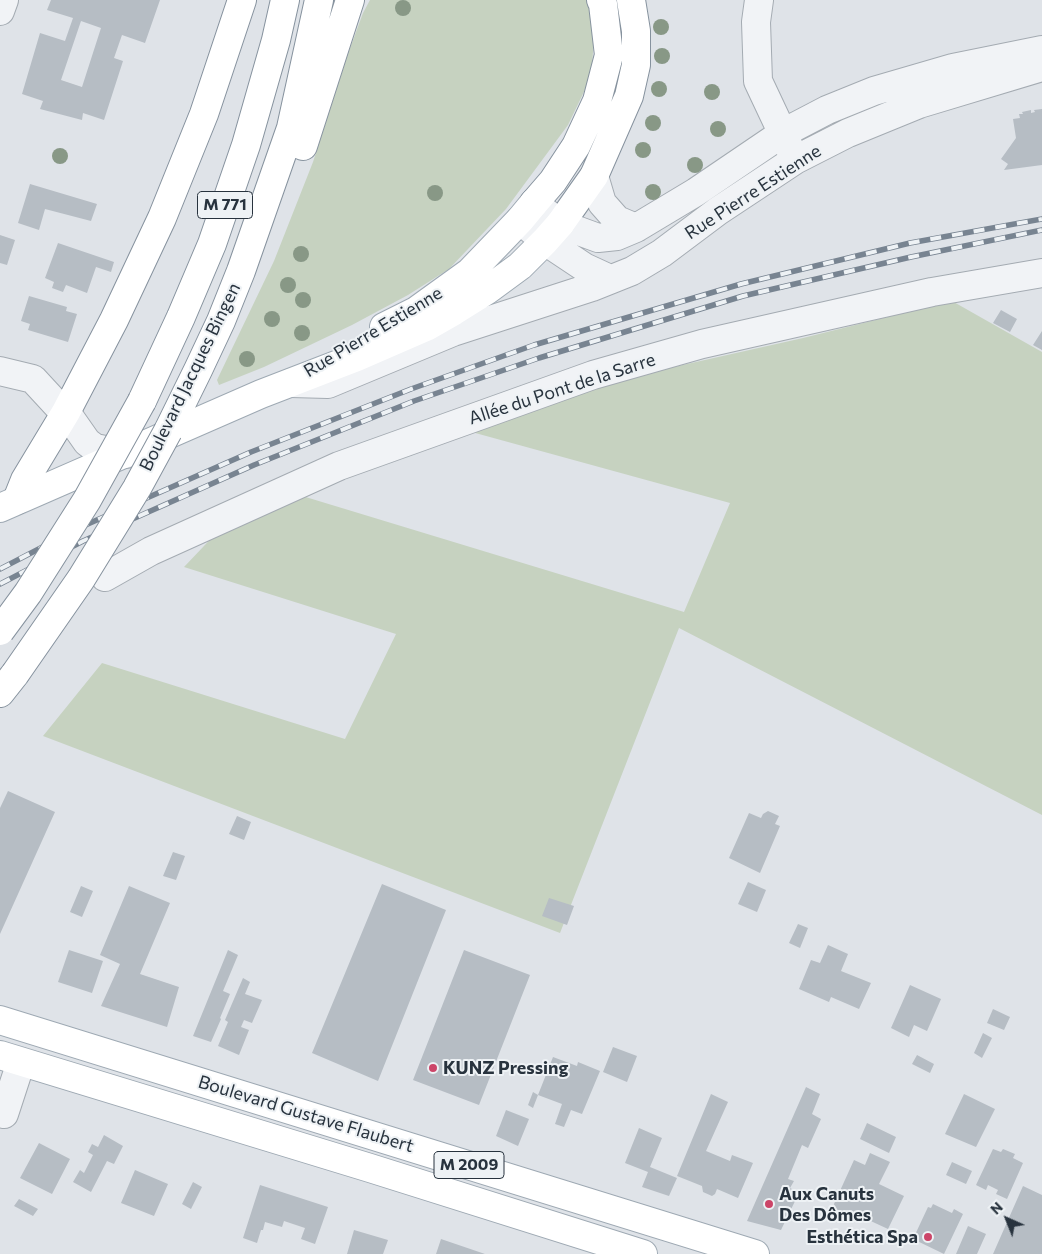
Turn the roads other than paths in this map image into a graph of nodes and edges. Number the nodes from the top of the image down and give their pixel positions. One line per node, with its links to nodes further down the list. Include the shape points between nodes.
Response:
1 (4, 0): 9 (street)
2 (242, 0): 23 (main road, via 204,114 162,218)
3 (285, 0): 27 (main road, Boulevard Jacques Bingen / M 771, bridge, via 246,145 215,235 181,317 142,401 87,500)
4 (319, 0): 18 (main road, Boulevard Jacques Bingen / M 771, via 291,128)
5 (350, 0): 18 (main road, via 280,215)
6 (601, 0): 15 (main road, via 609,55 597,101 576,146)
7 (631, 0): 14 (main road, via 636,32 636,65 629,96)
8 (759, 0): 12 (street, via 756,22 758,81)
9 (0, 11)
10 (1042, 50): 12 (street, Rue Pierre Estienne, via 953,68 874,91)
11 (1042, 67): 13 (street, Rue Pierre Estienne, via 919,104 848,133)
12 (783, 133): 13 (street); 16 (street, Rue Pierre Estienne)
13 (795, 160): 20 (street, Rue Pierre Estienne, via 662,253 632,271)
14 (594, 176): 16 (street, via 602,204 617,220); 17 (main road)
15 (527, 212): 17 (street, Rue Pierre Estienne); 22 (main road, Rue Pierre Estienne, via 470,272 416,311 316,362)
16 (636, 228): 17 (street, Rue Pierre Estienne, via 617,236 598,238)
17 (552, 232): 20 (street, Rue Pierre Estienne, via 584,267); 22 (main road, Rue Pierre Estienne, via 520,266 454,311 426,327)
18 (241, 272): 28 (main road, Boulevard Jacques Bingen / M 771, bridge, via 198,370 132,496 81,579)
19 (1042, 273): 26 (street, Allée du Pont de la Sarre, via 932,292 702,344 593,375 340,466 151,551)
20 (610, 279): 22 (street, Rue Pierre Estienne, via 454,332 328,384)
21 (0, 371): 23 (street, via 33,379)
22 (291, 383): 24 (main road, Rue Pierre Estienne)
23 (66, 412): 24 (street, via 95,448); 25 (main road)
24 (126, 454): 25 (main road, Rue Pierre Estienne)
25 (9, 504)
26 (106, 577)
27 (0, 631)
28 (7, 683)
29 (0, 1020): 33 (main road, Boulevard Gustave Flaubert / M 2009)
30 (10, 1059): 31 (street); 32 (main road, Boulevard Gustave Flaubert / M 2009)
31 (4, 1114)
32 (643, 1254)
33 (755, 1254)

